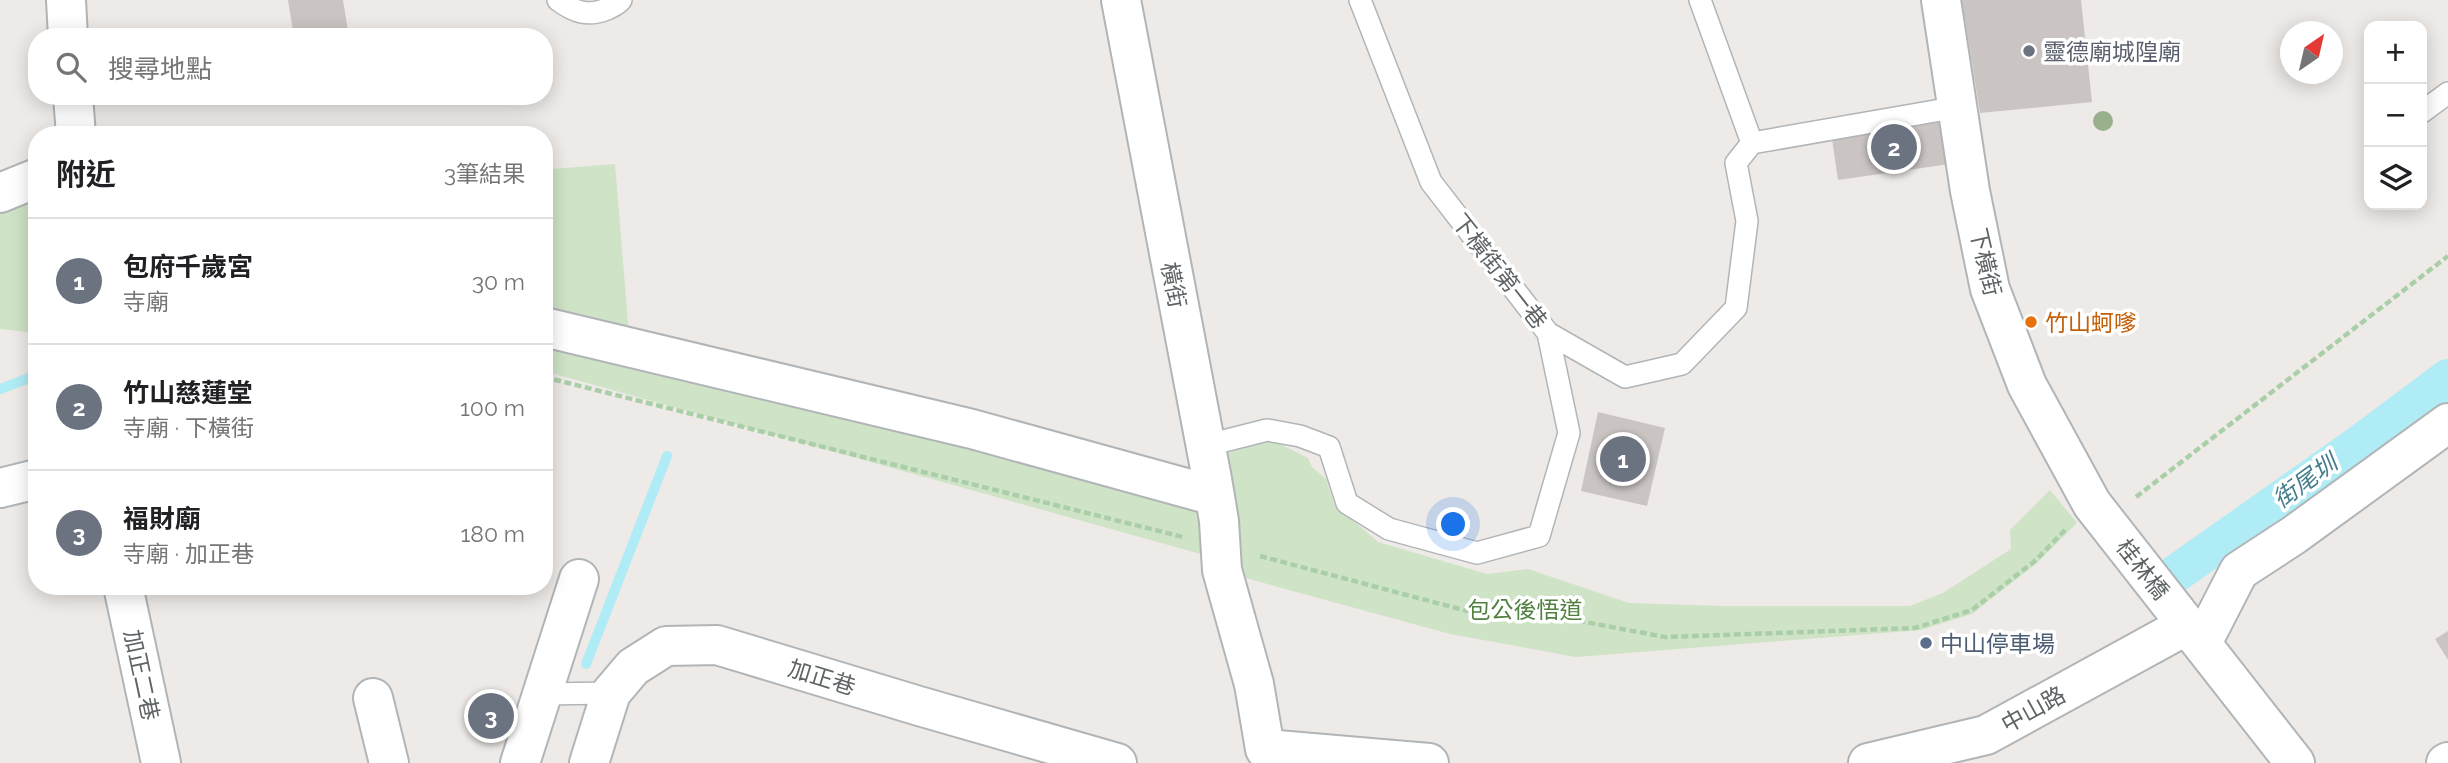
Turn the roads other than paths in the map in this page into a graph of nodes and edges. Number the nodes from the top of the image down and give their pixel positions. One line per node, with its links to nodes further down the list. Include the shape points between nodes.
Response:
1 (65, 0): 8 (street)
2 (558, 0): 3 (lane, via 572,10 593,14)
3 (621, 0)
4 (1121, 0): 20 (street, 橫街)
5 (1360, 0): 18 (lane, 下橫街第一巷, via 1432,182)
6 (1700, 0): 14 (lane)
7 (1941, 0): 11 (street, 下橫街)
8 (67, 28)
9 (2448, 93): 12 (lane)
10 (74, 105): 13 (street)
11 (1958, 107): 14 (lane); 24 (street, 下橫街, via 1990,289 2027,385)
12 (2427, 108)
13 (75, 126)
14 (1752, 143): 18 (lane, 下橫街第一巷, via 1736,163 1747,221 1736,308 1682,364 1625,377)
15 (28, 182): 16 (street)
16 (0, 194)
17 (553, 329): 23 (street, via 972,429)
18 (1548, 333): 20 (lane, via 1569,433 1539,536 1477,552 1389,529 1347,503 1329,447 1300,436 1267,430)
19 (2448, 423): 27 (street, via 2239,571)
20 (1204, 446): 23 (street, 橫街)
21 (28, 481): 22 (street)
22 (0, 488)
23 (1215, 496): 31 (street, 橫街, via 1222,558)
24 (2099, 512): 27 (street, 桂林橋)
25 (579, 579): 29 (street)
26 (125, 595): 32 (street, 加正二巷)
27 (2195, 634): 38 (street, 中山路, via 1986,735); 39 (street)
28 (611, 693): 29 (lane); 35 (street, 加正巷); 36 (street, 加正巷, via 633,667 666,646 717,645)
29 (542, 694): 34 (street)
30 (373, 698): 33 (street)
31 (1270, 756): 37 (street)
32 (161, 763)
33 (389, 763)
34 (520, 763)
35 (589, 763)
36 (1117, 763)
37 (1429, 763)
38 (1868, 763)
39 (2295, 763)

